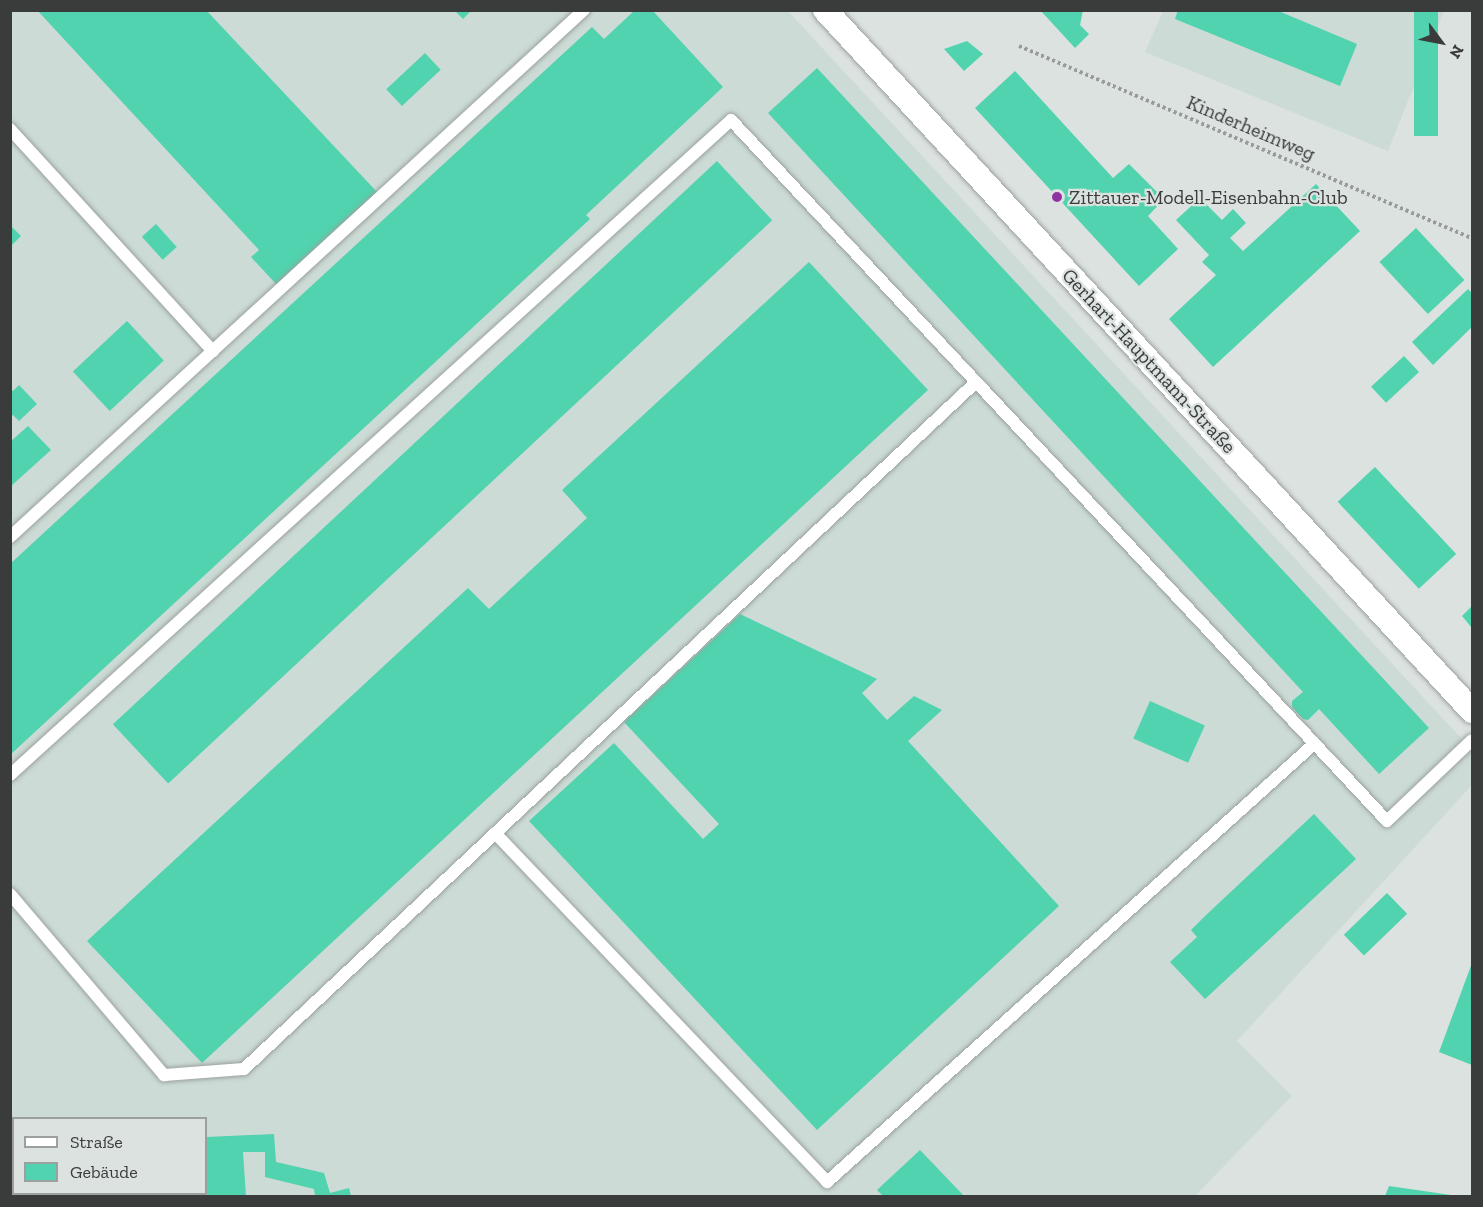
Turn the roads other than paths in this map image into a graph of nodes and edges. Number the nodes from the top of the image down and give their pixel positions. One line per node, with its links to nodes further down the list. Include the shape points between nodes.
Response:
1 (584, 10): 4 (lane)
2 (828, 12): 7 (street, Gerhart-Hauptmann-Straße)
3 (10, 129): 4 (lane)
4 (213, 351): 6 (lane)
5 (976, 382): 9 (lane); 10 (lane, via 731,120); 11 (lane)
6 (10, 537)
7 (1473, 711)
8 (1473, 740): 9 (lane, via 1387,820)
9 (1314, 743): 11 (lane, via 826,1182)
10 (10, 775)
11 (495, 833): 12 (lane, via 244,1069 165,1075)
12 (10, 894)

